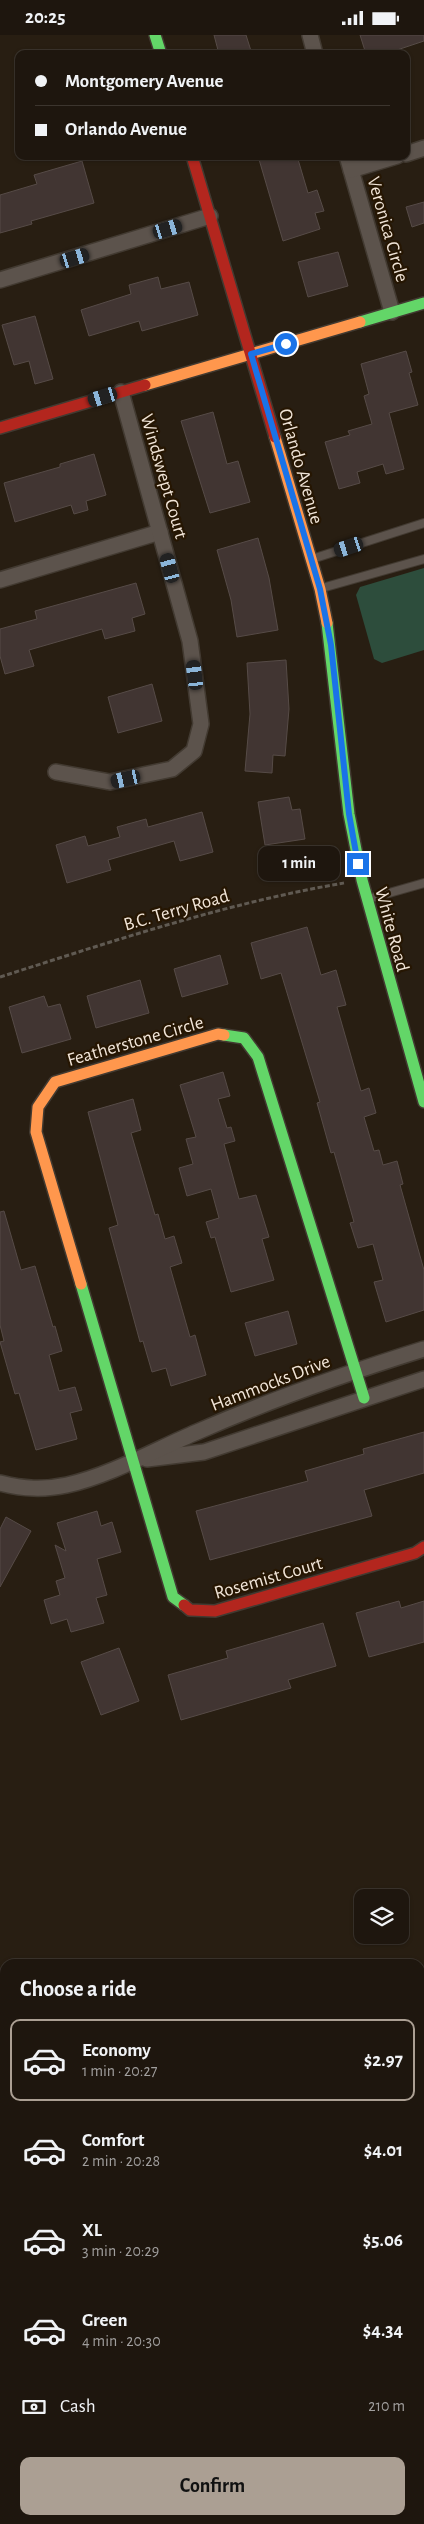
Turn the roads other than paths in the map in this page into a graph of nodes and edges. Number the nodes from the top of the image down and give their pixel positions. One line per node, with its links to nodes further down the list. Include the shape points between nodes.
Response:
1 (155, 35): 3 (street)
2 (310, 35): 4 (street)
3 (160, 50)
4 (314, 50)
5 (424, 148): 6 (street)
6 (410, 152)
7 (193, 160): 10 (street, Orlando Avenue)
8 (370, 160): 9 (street)
9 (349, 163): 13 (street, Veronica Circle)
10 (210, 216): 11 (street); 14 (street, Orlando Avenue)
11 (0, 280)
12 (424, 303): 13 (street)
13 (392, 312): 14 (street)
14 (251, 354): 15 (street); 19 (street, Orlando Avenue)
15 (120, 392): 16 (street); 18 (street, Windswept Court)
16 (0, 428)
17 (424, 523): 19 (lane)
18 (160, 531): 21 (street); 23 (street, Windswept Court, via 190,641 201,724 194,751 172,769 110,782)
19 (312, 559): 22 (street, Orlando Avenue)
20 (424, 559): 22 (lane)
21 (0, 580)
22 (320, 589): 24 (street, Orlando Avenue, via 331,645 349,814)
23 (56, 773)
24 (362, 880): 26 (street, White Road)
25 (424, 883): 26 (lane)
26 (366, 899): 27 (street, White Road)
27 (424, 1102)
28 (424, 1349): 29 (street, Hammocks Drive)
29 (355, 1370): 31 (street, Featherstone Circle); 32 (street, Hammocks Drive, via 198,1431); 32 (street, Featherstone Circle, via 258,1057 244,1038 218,1034 55,1081 38,1107 36,1132)
30 (424, 1379): 31 (street, Hammocks Drive)
31 (364, 1398): 32 (street, Hammocks Drive, via 204,1452)
32 (133, 1461): 33 (street, Hammocks Drive, via 68,1485 27,1490); 34 (street, Rosemist Court, via 173,1597 190,1610 215,1611 415,1553)
33 (0, 1483)
34 (424, 1547)

